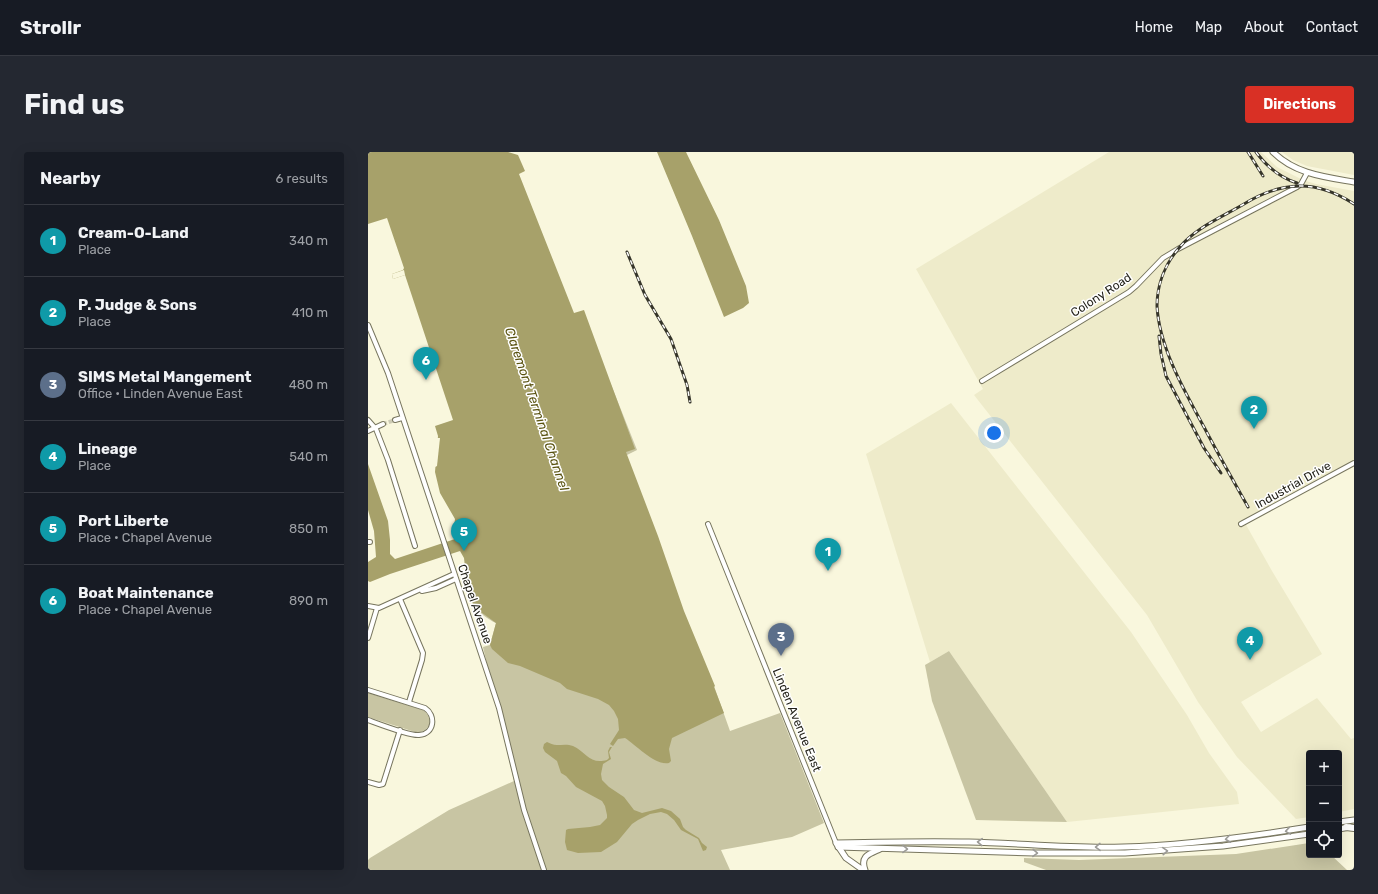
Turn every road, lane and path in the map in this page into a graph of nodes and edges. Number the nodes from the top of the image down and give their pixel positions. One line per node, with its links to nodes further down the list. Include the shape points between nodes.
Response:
1 (1274, 152): 2 (street, via 1288,164)
2 (1307, 172): 3 (street); 5 (street, Colony Road, via 1297,187 1163,258 1129,292)
3 (1354, 182)
4 (368, 325): 6 (street, Chapel Avenue)
5 (982, 381)
6 (402, 418): 8 (street); 16 (street, Chapel Avenue)
7 (368, 420): 10 (street)
8 (395, 420)
9 (383, 424): 10 (street)
10 (375, 428): 11 (street); 15 (street, via 391,468)
11 (368, 431)
12 (1354, 463): 14 (street, Industrial Drive)
13 (708, 524): 35 (street, Linden Avenue East)
14 (1241, 524)
15 (415, 546)
16 (454, 574): 17 (street, Chapel Avenue); 18 (street)
17 (456, 579): 18 (street, via 432,589); 37 (street, Chapel Avenue, via 499,708 524,810)
18 (416, 592): 19 (street)
19 (400, 599): 21 (street); 24 (street, via 423,653)
20 (368, 606): 21 (street)
21 (377, 608): 22 (street)
22 (368, 638)
23 (368, 690): 24 (street)
24 (409, 702): 26 (street, via 428,710 432,724 427,732 420,735)
25 (368, 720): 26 (street)
26 (400, 730): 27 (street, via 384,783 378,785)
27 (368, 782)
28 (1354, 820): 29 (street)
29 (1342, 822)
30 (1306, 827): 35 (street, one-way to 35, via 1190,843 1115,847 969,842)
31 (1346, 827): 32 (highway); 33 (street)
32 (1354, 827)
33 (1342, 828)
34 (1306, 834): 36 (street, one-way to 34, via 1125,853 1190,849)
35 (837, 845): 36 (street); 38 (street, Linden Avenue East, via 846,859)
36 (881, 848): 38 (street, via 865,857)
37 (544, 870)
38 (864, 870)

